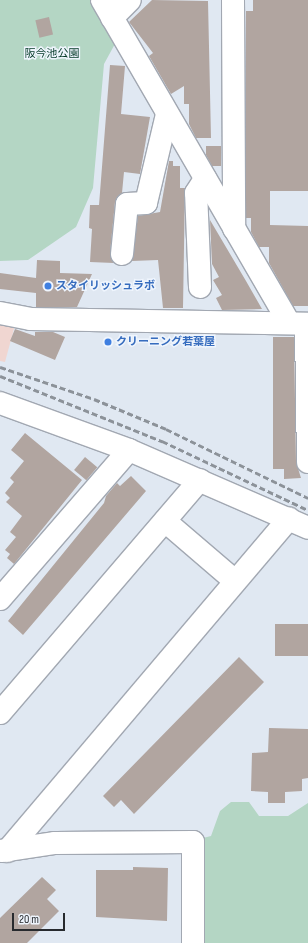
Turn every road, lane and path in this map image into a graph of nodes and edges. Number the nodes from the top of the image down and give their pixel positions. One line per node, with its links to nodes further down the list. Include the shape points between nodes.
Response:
1 (130, 0): 3 (street)
2 (232, 0): 6 (street)
3 (107, 9): 4 (street)
4 (167, 114): 5 (street); 7 (street, via 146,203 127,204)
5 (205, 179): 6 (street); 8 (street, via 196,193)
6 (234, 230): 10 (street)
7 (122, 254)
8 (200, 287)
9 (0, 313): 10 (street, via 31,320)
10 (301, 324): 13 (street)
11 (0, 406): 12 (street, via 0,403)
12 (128, 450): 14 (street); 19 (street)
13 (308, 462)
14 (200, 480): 15 (street); 16 (street)
15 (289, 518): 17 (street); 18 (street)
16 (165, 521): 18 (street); 20 (street)
17 (308, 528)
18 (236, 581): 21 (street)
19 (0, 598)
20 (0, 713)
21 (3, 851): 22 (street, via 55,843 193,842)
22 (193, 940)

